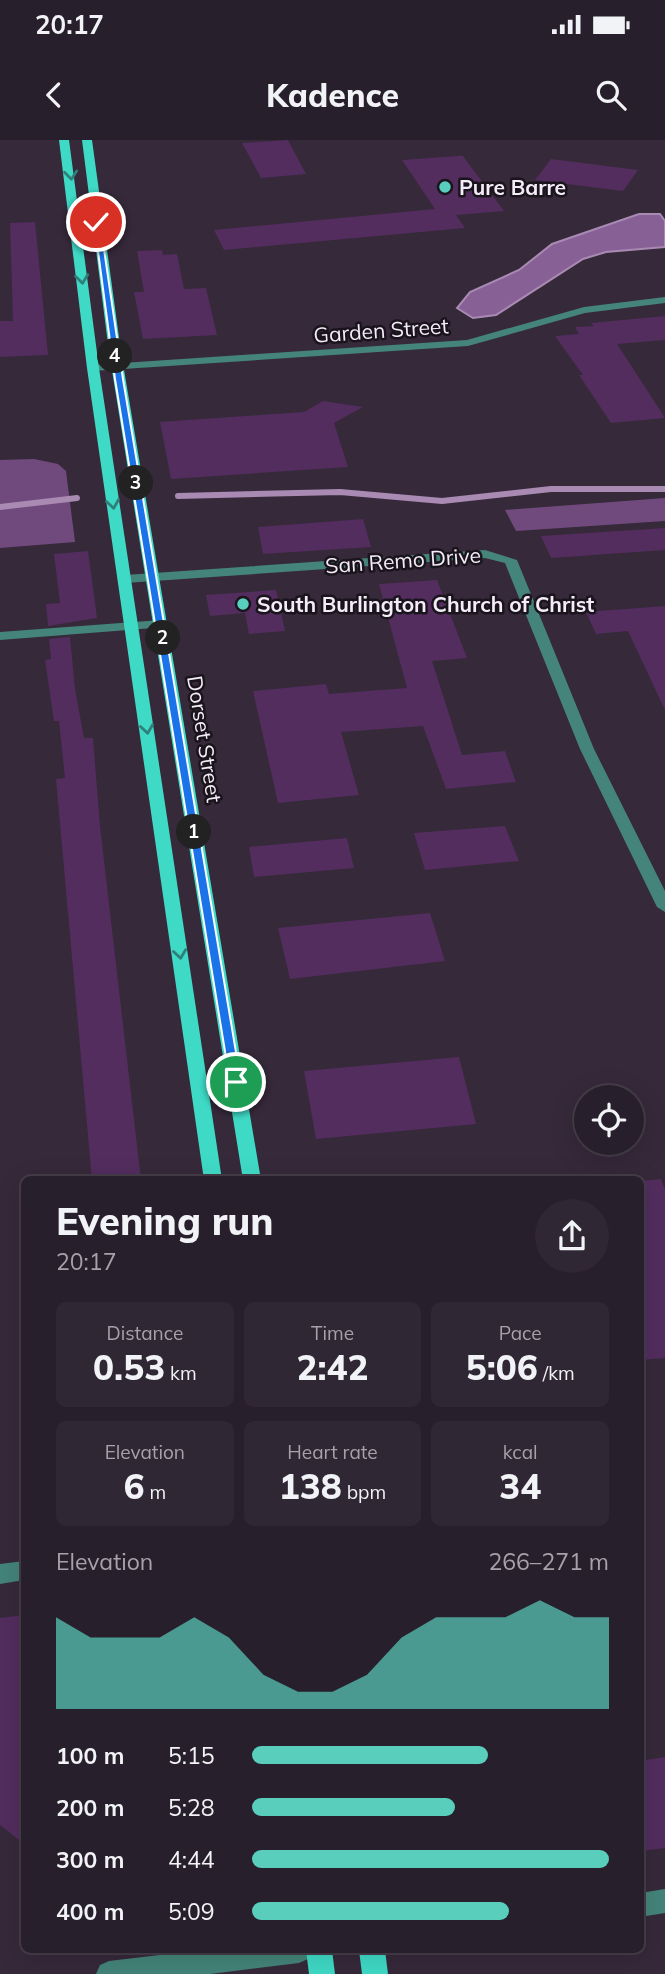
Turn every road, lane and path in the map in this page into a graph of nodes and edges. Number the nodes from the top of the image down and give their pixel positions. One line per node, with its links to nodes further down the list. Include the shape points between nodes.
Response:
1 (65, 140): 4 (main road, one-way to 4)
2 (87, 140): 3 (main road, Dorset Street)
3 (95, 210): 4 (main road); 6 (main road, Dorset Street)
4 (75, 211): 7 (main road, one-way to 7)
5 (665, 300): 6 (street, Garden Street, via 584,310 468,343)
6 (117, 366): 7 (street, Garden Street); 8 (main road, Dorset Street)
7 (93, 368): 9 (main road, one-way to 9)
8 (153, 577): 9 (street, San Remo Drive); 10 (main road, Dorset Street); 13 (street, San Remo Drive, via 485,554 510,559 587,749)
9 (125, 579): 11 (main road)
10 (161, 624): 11 (street); 15 (main road, Dorset Street)
11 (132, 626): 12 (street); 14 (main road, one-way to 14)
12 (0, 636)
13 (665, 907)
14 (212, 1176)
15 (251, 1176)
16 (21, 1571): 17 (street)
17 (0, 1574)
18 (665, 1901): 19 (street)
19 (644, 1904)
20 (275, 1953): 23 (street)
21 (319, 1953): 24 (main road)
22 (372, 1953): 25 (main road)
23 (109, 1974)
24 (322, 1974)
25 (375, 1974)

